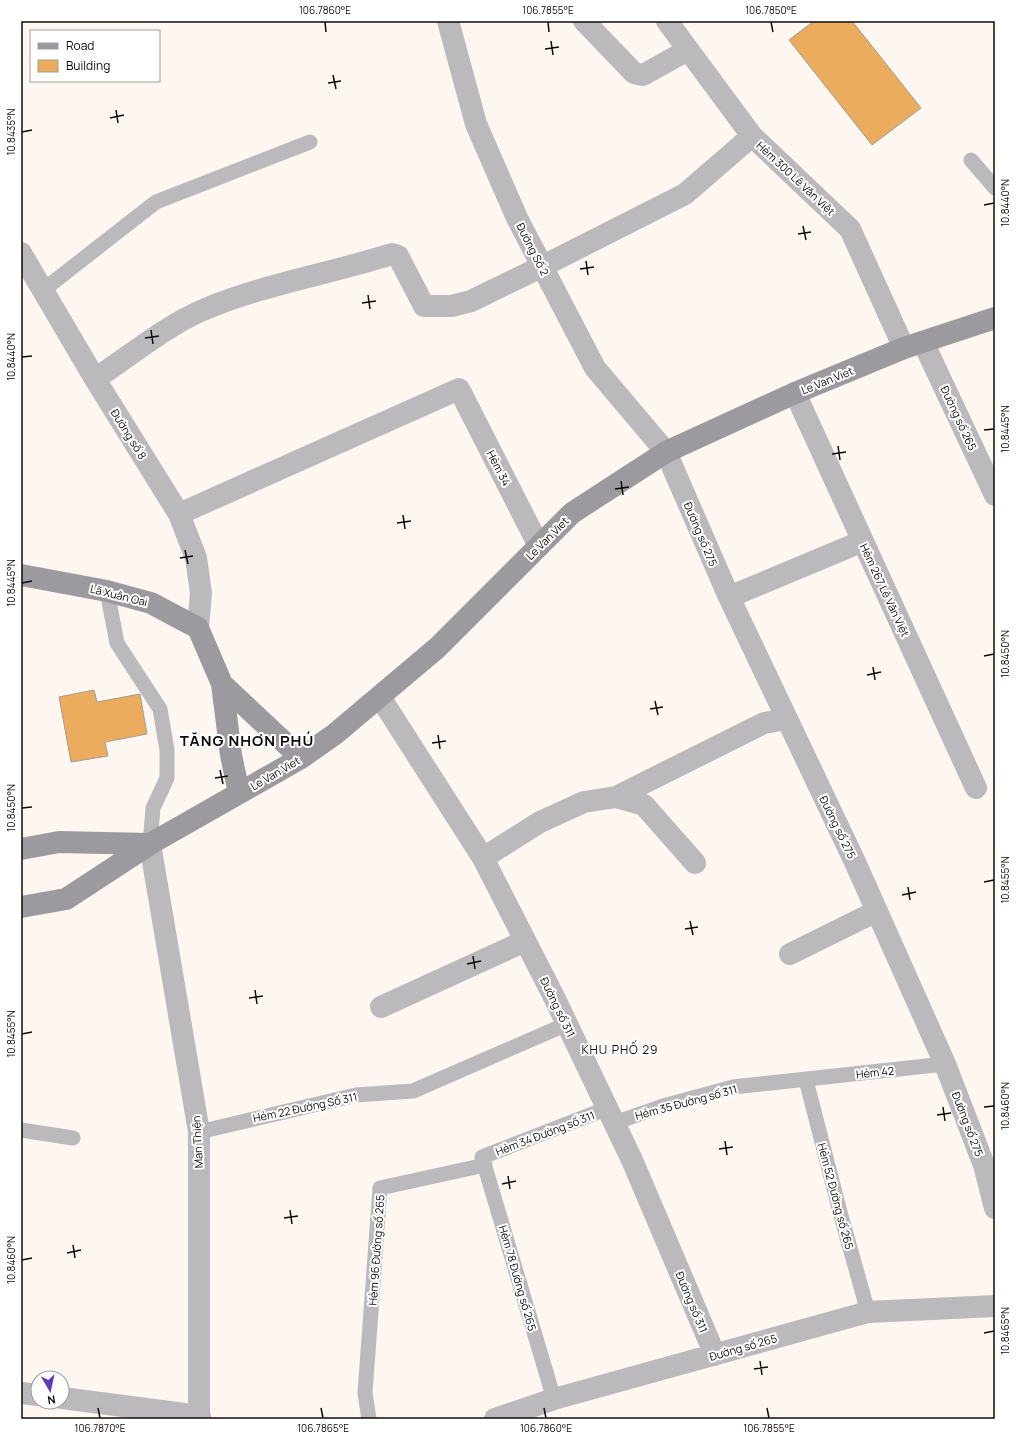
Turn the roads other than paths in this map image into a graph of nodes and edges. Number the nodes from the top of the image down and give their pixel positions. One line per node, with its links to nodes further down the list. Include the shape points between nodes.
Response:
1 (448, 21): 10 (street, Đường Số 2, via 476,124)
2 (584, 21): 4 (street, via 634,73 643,75)
3 (667, 21): 4 (street, Hẻm 300 Lê Văn Việt)
4 (688, 50): 5 (street, Hẻm 300 Lê Văn Việt)
5 (752, 136): 10 (street, via 685,194); 13 (street, Hẻm 300 Lê Văn Việt, via 850,229)
6 (310, 142): 11 (lane, via 156,202)
7 (971, 160): 8 (lane)
8 (995, 188)
9 (21, 253): 11 (street, Đường số 8)
10 (541, 267): 14 (street, via 471,301 451,306 424,306 398,256 392,254 249,292 201,311 164,332); 16 (street, Đường Số 2, via 595,368)
11 (42, 291): 14 (street, Đường số 8)
12 (995, 318): 13 (main road, Le Van Viet)
13 (914, 345): 15 (main road, Le Van Viet); 17 (street, Đường số 265)
14 (95, 380): 18 (street, Đường số 8)
15 (795, 393): 16 (main road, Le Van Viet); 29 (street, Hẻm 267 Lê Văn Việt)
16 (666, 452): 19 (main road, Le Van Viet, via 572,513); 23 (street, Đường số 275)
17 (995, 495)
18 (179, 514): 19 (street, Hẻm 34, via 459,389); 24 (street, Đường số 8, via 196,558 201,593)
19 (539, 546): 26 (main road, Le Van Viet, via 436,648)
20 (851, 546): 23 (street)
21 (21, 575): 22 (main road, Lã Xuân Oai)
22 (107, 591): 24 (main road, Lã Xuân Oai, via 151,603); 32 (lane, via 117,643 160,709 167,750 167,778 153,808)
23 (729, 597): 27 (street, Đường số 275)
24 (198, 628): 25 (main road)
25 (222, 684): 28 (main road); 30 (main road)
26 (380, 697): 28 (main road, Le Van Viet); 34 (street, Đường số 311)
27 (787, 719): 31 (street, via 764,723); 37 (street, Đường số 275)
28 (301, 758): 30 (main road, Le Van Viet)
29 (976, 788)
30 (239, 793): 32 (main road, Le Van Viet)
31 (616, 797): 34 (street, via 584,802 540,822); 35 (street, via 644,805)
32 (150, 844): 33 (main road, via 59,842); 36 (main road, Le Van Viet, via 66,899); 46 (street, Man Thiện)
33 (21, 849)
34 (483, 858): 38 (street, Đường số 311)
35 (694, 863)
36 (21, 907)
37 (877, 911): 39 (street); 42 (street, Đường số 275)
38 (525, 941): 40 (street); 41 (street, Đường số 311)
39 (790, 954)
40 (381, 1007)
41 (567, 1024): 44 (street, Đường số 311); 46 (lane, Hẻm 22 Đường Số 311, via 413,1091 356,1095)
42 (945, 1064): 43 (lane, Hẻm 42); 49 (street, Đường số 275, via 984,1165)
43 (806, 1080): 44 (lane, Hẻm 35 Đường số 311, via 733,1087 662,1106); 51 (lane, Hẻm 52 Đường số 265)
44 (611, 1115): 48 (lane, Hẻm 34 Đường số 311); 52 (street, Đường số 311)
45 (21, 1130): 47 (lane)
46 (199, 1132): 55 (street, Man Thiện)
47 (73, 1138)
48 (484, 1161): 54 (lane, Hẻm 78 Đường số 265); 56 (lane, Hẻm 96 Đường số 265, via 380,1188 365,1393)
49 (995, 1208)
50 (995, 1306): 51 (street, Đường số 265)
51 (868, 1312): 52 (street, Đường số 265)
52 (715, 1355): 54 (street, Đường số 265)
53 (70, 1399): 55 (street)
54 (554, 1399): 57 (street, Đường số 265)
55 (199, 1417)
56 (368, 1419)
57 (495, 1419)

